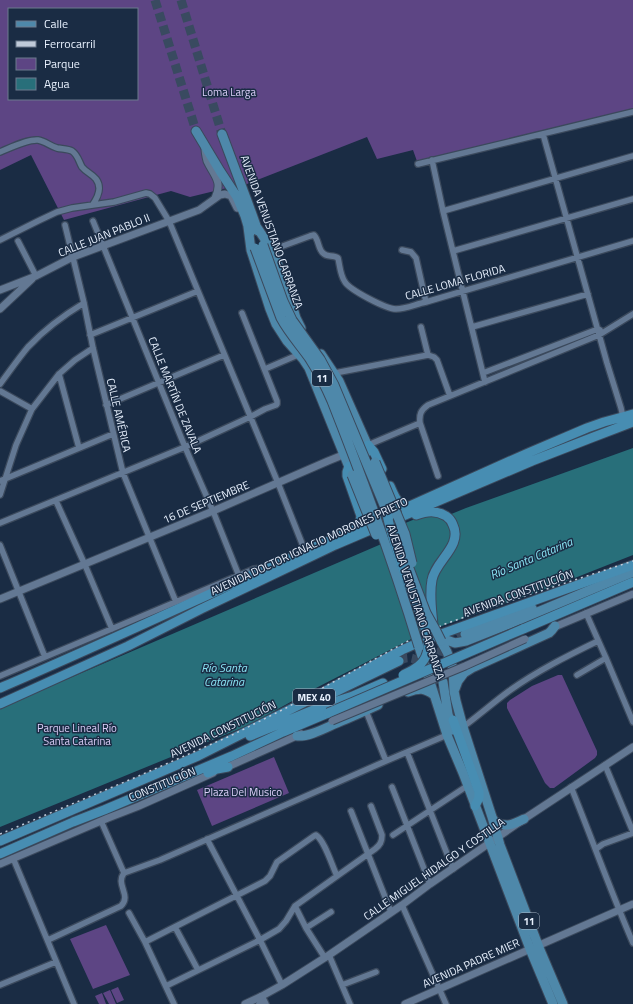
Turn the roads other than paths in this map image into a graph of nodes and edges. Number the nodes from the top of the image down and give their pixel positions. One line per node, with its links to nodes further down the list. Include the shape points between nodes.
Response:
1 (633, 112): 4 (street)
2 (196, 131): 5 (main road, AVENIDA VENUSTIANO CARRANZA / 11)
3 (222, 134): 19 (main road, AVENIDA VENUSTIANO CARRANZA / 11, via 249,206)
4 (543, 134): 8 (street); 10 (street)
5 (205, 148): 11 (street, via 207,160 218,181 218,190); 19 (main road, AVENIDA VENUSTIANO CARRANZA / 11, via 237,197)
6 (0, 152): 13 (street, via 36,140 71,150 85,170 98,182 98,195)
7 (633, 156): 10 (street)
8 (432, 160): 9 (street); 14 (street)
9 (418, 164)
10 (555, 179): 14 (street); 15 (street)
11 (214, 198): 16 (street, CALLE JUAN PABLO II, via 199,210); 19 (street, via 222,194 230,196 240,214)
12 (633, 199): 15 (street)
13 (93, 204): 16 (street, via 114,202 146,193 156,198); 20 (street, via 57,212)
14 (443, 211): 27 (street)
15 (566, 218): 27 (street); 28 (street)
16 (169, 221): 23 (street, CALLE JUAN PABLO II); 32 (street)
17 (93, 222): 23 (street, CALLE MARTÍN DE ZAVALA)
18 (65, 225): 29 (street, CALLE AMÉRICA)
19 (252, 227): 24 (main road, AVENIDA VENUSTIANO CARRANZA / 11); 25 (main road); 42 (main road, via 251,250)
20 (0, 240)
21 (633, 241): 28 (street, CALLE LOMA FLORIDA)
22 (18, 242): 30 (street)
23 (104, 246): 29 (street, CALLE JUAN PABLO II); 40 (street, CALLE MARTÍN DE ZAVALA)
24 (259, 247): 83 (main road, AVENIDA VENUSTIANO CARRANZA / 11, bridge, via 288,313 334,385); 90 (main road, AVENIDA VENUSTIANO CARRANZA / 11, bridge, via 284,322 317,369 330,395)
25 (272, 250): 35 (street, CALLE LOMA FLORIDA, via 314,235 323,254 338,258 343,279 351,288 390,308); 41 (main road)
26 (402, 250): 35 (street, via 411,252 416,258)
27 (453, 251): 33 (street)
28 (577, 257): 33 (street, CALLE LOMA FLORIDA); 34 (street)
29 (73, 258): 30 (street, CALLE JUAN PABLO II); 36 (street, CALLE AMÉRICA)
30 (36, 276): 31 (street, CALLE JUAN PABLO II); 37 (street)
31 (0, 290)
32 (198, 291): 40 (street); 49 (street)
33 (463, 291): 35 (street, CALLE LOMA FLORIDA); 44 (street)
34 (588, 294): 44 (street); 45 (street)
35 (426, 302)
36 (84, 303): 46 (street, CALLE AMÉRICA); 57 (street, via 70,311 28,347)
37 (0, 310)
38 (242, 313): 51 (street)
39 (633, 314): 45 (street, via 608,330)
40 (132, 318): 46 (street); 55 (street, CALLE MARTÍN DE ZAVALA)
41 (296, 318): 42 (main road, via 284,315); 52 (main road, via 305,335)
42 (276, 324): 48 (main road, via 287,341)
43 (421, 327): 50 (street)
44 (472, 327): 53 (street)
45 (599, 332): 53 (street); 56 (street); 64 (street)
46 (90, 335): 47 (street, CALLE AMÉRICA)
47 (93, 348): 54 (street); 60 (street, CALLE AMÉRICA)
48 (300, 354): 51 (street); 69 (main road, via 314,379)
49 (224, 355): 55 (street); 63 (street)
50 (428, 355): 52 (street); 59 (street, via 437,360)
51 (265, 369): 63 (street, via 277,404)
52 (335, 373): 67 (main road)
53 (483, 373): 56 (street)
54 (59, 374): 61 (street); 72 (street)
55 (158, 382): 60 (street); 71 (street, CALLE MARTÍN DE ZAVALA)
56 (485, 382): 59 (street)
57 (0, 384)
58 (0, 390): 61 (street)
59 (450, 396): 66 (street, via 424,408 419,416)
60 (106, 405): 68 (street, CALLE AMÉRICA)
61 (32, 408): 78 (street)
62 (633, 414): 64 (highway, AVENIDA DOCTOR IGNACIO MORONES PRIETO)
63 (250, 417): 71 (street); 79 (street)
64 (623, 417): 82 (highway, AVENIDA DOCTOR IGNACIO MORONES PRIETO, via 587,428)
65 (633, 422): 91 (highway, AVENIDA DOCTOR IGNACIO MORONES PRIETO, via 532,461)
66 (420, 423): 70 (street, 16 DE SEPTIEMBRE); 77 (street)
67 (361, 430): 69 (main road, via 357,438 351,441 343,441); 70 (main road)
68 (113, 434): 72 (street); 76 (street, CALLE AMÉRICA)
69 (336, 436): 73 (main road)
70 (368, 445): 73 (street, 16 DE SEPTIEMBRE); 74 (main road); 82 (highway, via 378,459 395,499)
71 (185, 447): 76 (street); 84 (street, CALLE MARTÍN DE ZAVALA)
72 (79, 448): 78 (street)
73 (344, 454): 75 (main road); 79 (street, 16 DE SEPTIEMBRE)
74 (374, 461): 75 (main road, via 360,461); 98 (main road, bridge, via 405,534)
75 (351, 470): 86 (highway, via 347,472 347,476 361,516); 90 (main road, bridge, via 377,538)
76 (123, 473): 81 (street); 87 (street, CALLE AMÉRICA)
77 (438, 476)
78 (2, 480): 80 (street)
79 (278, 483): 84 (street, 16 DE SEPTIEMBRE); 89 (street)
80 (0, 495)
81 (56, 501): 85 (street); 92 (street)
82 (408, 507): 86 (highway, AVENIDA DOCTOR IGNACIO MORONES PRIETO)
83 (386, 510): 98 (main road, AVENIDA VENUSTIANO CARRANZA / 11, bridge); 122 (highway, bridge, via 393,540 428,638 428,652 416,668)
84 (213, 511): 87 (street, 16 DE SEPTIEMBRE); 96 (street, CALLE MARTÍN DE ZAVALA)
85 (0, 524)
86 (356, 529): 89 (highway, AVENIDA DOCTOR IGNACIO MORONES PRIETO)
87 (149, 538): 92 (street, 16 DE SEPTIEMBRE); 102 (street, CALLE AMÉRICA)
88 (0, 545): 99 (street)
89 (305, 551): 94 (highway, AVENIDA DOCTOR IGNACIO MORONES PRIETO)
90 (390, 557): 124 (main road, AVENIDA VENUSTIANO CARRANZA / 11, bridge)
91 (296, 563): 103 (highway, AVENIDA DOCTOR IGNACIO MORONES PRIETO); 106 (highway, via 411,516 425,512 440,513 448,517 456,535 432,579 431,600)
92 (85, 565): 99 (street, 16 DE SEPTIEMBRE); 107 (street)
93 (633, 565): 125 (highway, AVENIDA CONSTITUCIÓN / MEX 40, via 422,640)
94 (272, 566): 96 (street, via 254,569); 109 (highway, AVENIDA DOCTOR IGNACIO MORONES PRIETO)
95 (633, 572): 108 (main road, via 550,602)
96 (239, 576): 102 (street)
97 (633, 582): 128 (highway, MEX 40, bridge)
98 (417, 588): 106 (main road, AVENIDA VENUSTIANO CARRANZA / 11, bridge, via 426,613)
99 (19, 591): 101 (street, 16 DE SEPTIEMBRE); 112 (street)
100 (633, 594): 104 (street)
101 (0, 599)
102 (176, 602): 107 (street)
103 (201, 609): 123 (highway, via 150,628); 126 (highway, AVENIDA DOCTOR IGNACIO MORONES PRIETO, via 128,646)
104 (586, 613): 105 (street); 111 (street)
105 (555, 626): 115 (main road, via 549,633); 128 (street, CONSTITUCIÓN, bridge, via 465,666)
106 (435, 628): 110 (main road, AVENIDA VENUSTIANO CARRANZA / 11, bridge)
107 (112, 629): 112 (street)
108 (465, 638): 110 (main road, via 455,643); 115 (main road, via 462,652 465,658 470,662)
109 (111, 639): 118 (highway); 120 (highway, AVENIDA DOCTOR IGNACIO MORONES PRIETO)
110 (442, 640): 121 (main road, AVENIDA VENUSTIANO CARRANZA / 11, via 453,668)
111 (598, 641): 113 (street); 131 (street, via 533,675)
112 (45, 657): 117 (street)
113 (606, 658): 116 (street); 130 (street)
114 (399, 660): 125 (highway, via 313,703)
115 (481, 663): 121 (main road, via 464,673)
116 (577, 675)
117 (0, 676)
118 (0, 682)
119 (443, 682): 141 (main road, via 448,714 464,765)
120 (0, 688)
121 (454, 690): 131 (main road, AVENIDA VENUSTIANO CARRANZA / 11)
122 (359, 694): 132 (highway, via 301,720); 137 (highway)
123 (0, 695)
124 (434, 695): 127 (main road, via 425,689 417,689); 133 (main road, AVENIDA VENUSTIANO CARRANZA / 11)
125 (303, 703): 137 (highway, AVENIDA CONSTITUCIÓN / MEX 40)
126 (0, 704)
127 (366, 711): 134 (main road, via 313,733); 138 (street)
128 (330, 717): 132 (highway, MEX 40); 134 (street, CONSTITUCIÓN)
129 (452, 720): 146 (highway, via 480,792)
130 (633, 722)
131 (463, 727): 149 (main road, AVENIDA VENUSTIANO CARRANZA / 11)
132 (283, 732): 152 (highway, MEX 40)
133 (447, 735): 136 (street); 141 (main road, AVENIDA VENUSTIANO CARRANZA / 11)
134 (297, 736): 140 (street, CONSTITUCIÓN)
135 (633, 747): 139 (street, CALLE MIGUEL HIDALGO Y COSTILLA)
136 (407, 752): 138 (street); 148 (street)
137 (198, 756): 153 (highway, AVENIDA CONSTITUCIÓN / MEX 40)
138 (386, 761): 158 (street)
139 (605, 765): 144 (street, CALLE MIGUEL HIDALGO Y COSTILLA); 155 (street)
140 (228, 767): 151 (street, CONSTITUCIÓN); 152 (highway, via 217,769 105,814)
141 (463, 773): 142 (main road, AVENIDA VENUSTIANO CARRANZA / 11)
142 (467, 786): 146 (main road, AVENIDA VENUSTIANO CARRANZA / 11); 148 (street)
143 (392, 787): 154 (street)
144 (571, 787): 150 (street, CALLE MIGUEL HIDALGO Y COSTILLA); 161 (street)
145 (371, 806): 163 (street, via 382,839)
146 (475, 806): 159 (main road, AVENIDA VENUSTIANO CARRANZA / 11)
147 (351, 810): 163 (street)
148 (429, 810): 154 (street); 166 (street)
149 (492, 816): 150 (main road, via 494,821 504,825); 159 (main road, AVENIDA VENUSTIANO CARRANZA / 11)
150 (524, 819): 159 (street, CALLE MIGUEL HIDALGO Y COSTILLA)
151 (101, 821): 164 (street, CONSTITUCIÓN); 167 (street)
152 (74, 822): 162 (highway, MEX 40)
153 (38, 825): 157 (street); 160 (highway, AVENIDA CONSTITUCIÓN / MEX 40)
154 (407, 826): 156 (street); 169 (street)
155 (633, 832): 161 (street)
156 (393, 835)
157 (0, 837)
158 (207, 839): 167 (street); 170 (street)
159 (494, 840): 166 (street, CALLE MIGUEL HIDALGO Y COSTILLA); 184 (main road, AVENIDA VENUSTIANO CARRANZA / 11)
160 (0, 841)
161 (596, 849): 174 (street)
162 (0, 854)
163 (368, 855): 168 (street); 176 (street)
164 (13, 858): 165 (street, CONSTITUCIÓN); 180 (street)
165 (0, 864)
166 (453, 869): 169 (street, CALLE MIGUEL HIDALGO Y COSTILLA)
167 (124, 873): 180 (street, via 121,883 125,899 121,906)
168 (336, 876): 170 (street, via 323,843 316,835 276,862 265,881); 173 (street)
169 (430, 884): 172 (street, CALLE MIGUEL HIDALGO Y COSTILLA)
170 (237, 896): 178 (street); 181 (street)
171 (633, 904): 174 (street, AVENIDA PADRE MIER)
172 (402, 905): 176 (street, CALLE MIGUEL HIDALGO Y COSTILLA); 193 (street)
173 (295, 906): 179 (street); 181 (street, via 283,926)
174 (619, 911): 183 (street); 184 (street, AVENIDA PADRE MIER)
175 (331, 912): 179 (street)
176 (391, 912): 185 (street, CALLE MIGUEL HIDALGO Y COSTILLA)
177 (129, 913): 182 (street)
178 (175, 927): 182 (street); 187 (street)
179 (306, 928): 185 (street)
180 (48, 940): 186 (street)
181 (260, 940): 187 (street); 189 (street)
182 (145, 942): 192 (street)
183 (633, 943)
184 (534, 948): 193 (street, AVENIDA PADRE MIER); 203 (main road, AVENIDA VENUSTIANO CARRANZA / 11); 204 (main road, AVENIDA VENUSTIANO CARRANZA / 11)
185 (327, 956): 189 (street, CALLE MIGUEL HIDALGO Y COSTILLA); 190 (street)
186 (56, 962): 191 (street); 195 (street)
187 (198, 970): 192 (street)
188 (376, 972): 190 (street)
189 (282, 985): 194 (street, CALLE MIGUEL HIDALGO Y COSTILLA)
190 (342, 985): 200 (street)
191 (0, 986)
192 (166, 986): 196 (street)
193 (439, 989): 201 (street, AVENIDA PADRE MIER); 202 (street)
194 (262, 996): 197 (street, CALLE MIGUEL HIDALGO Y COSTILLA); 198 (street); 199 (street)
195 (74, 1004)
196 (174, 1004)
197 (245, 1004)
198 (259, 1004)
199 (266, 1004)
200 (350, 1004)
201 (405, 1004)
202 (446, 1004)
203 (553, 1004)
204 (563, 1004)

